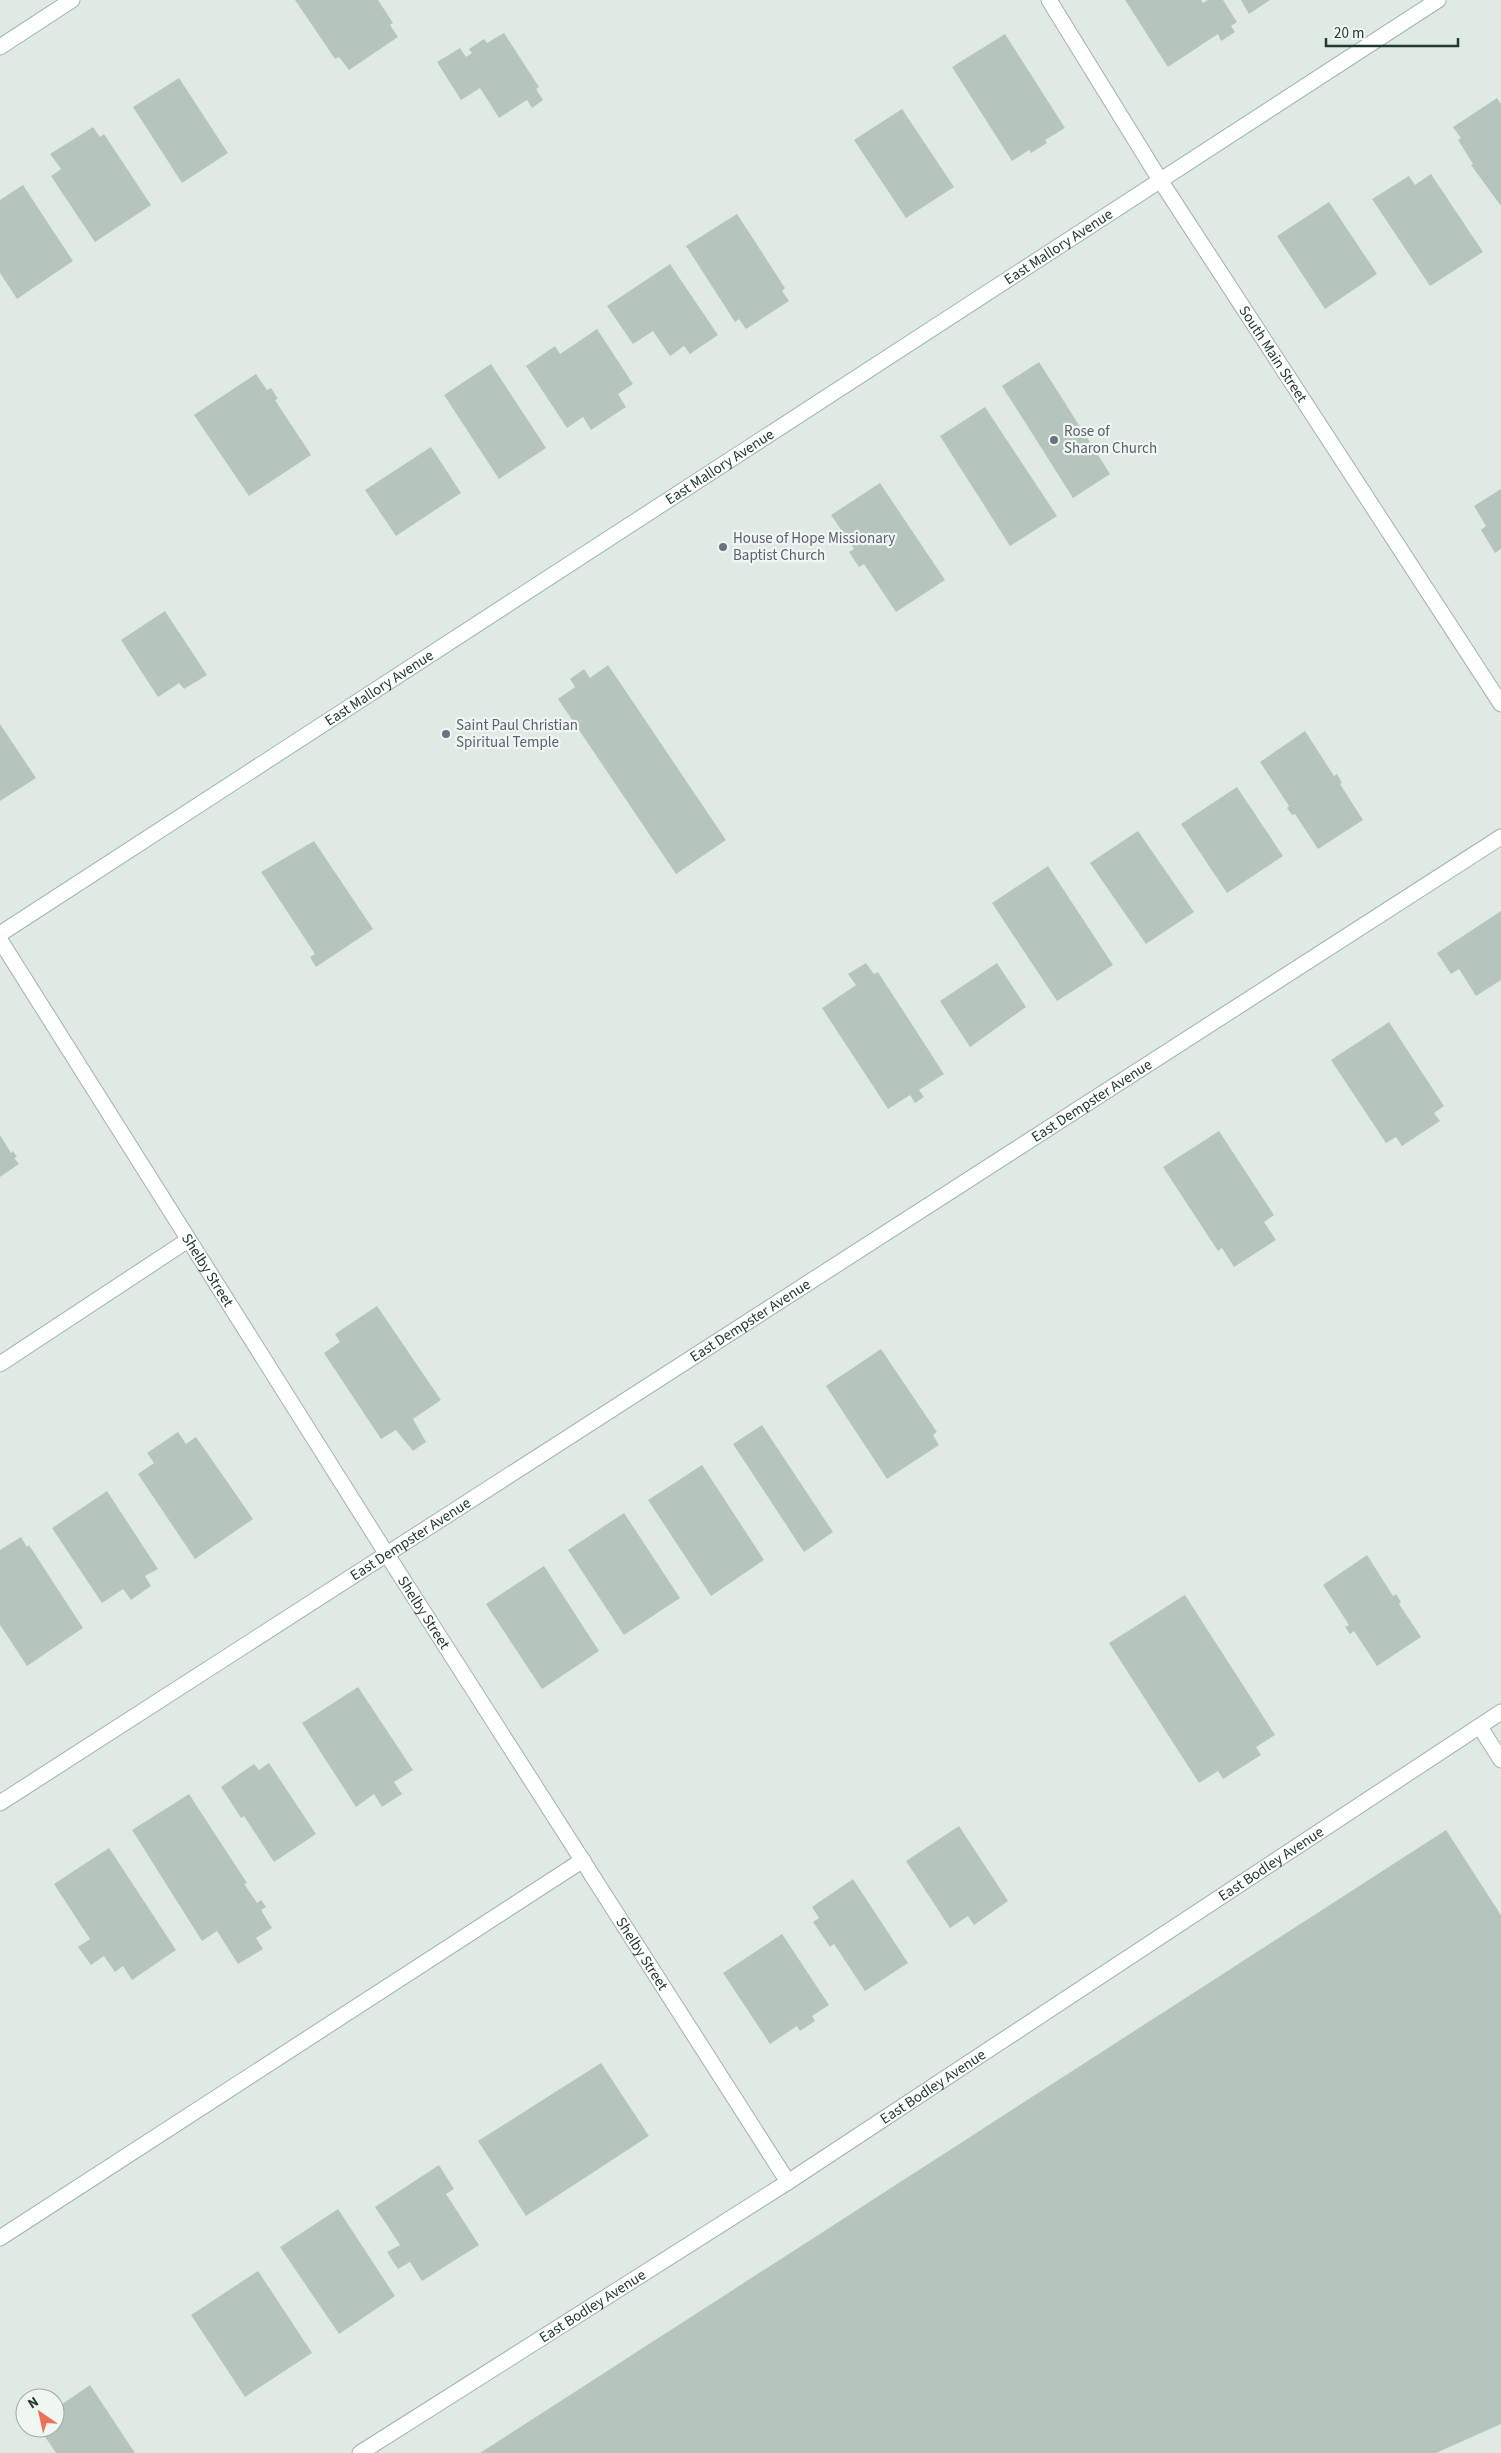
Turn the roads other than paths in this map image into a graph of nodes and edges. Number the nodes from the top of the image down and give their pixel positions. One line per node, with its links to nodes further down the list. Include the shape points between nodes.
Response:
1 (72, 0): 4 (street)
2 (1050, 0): 5 (street, South Main Street)
3 (1438, 0): 5 (street, East Mallory Avenue)
4 (0, 47)
5 (1160, 180): 6 (street, South Main Street); 8 (street, East Mallory Avenue)
6 (1501, 704)
7 (1501, 837): 12 (street, East Dempster Avenue)
8 (0, 934)
9 (0, 940): 10 (street, Shelby Street)
10 (188, 1240): 11 (street); 12 (street, Shelby Street)
11 (0, 1364)
12 (386, 1553): 16 (street, East Dempster Avenue); 17 (street, Shelby Street)
13 (1501, 1712): 14 (street, East Bodley Avenue)
14 (1480, 1726): 15 (street); 18 (street, East Bodley Avenue)
15 (1501, 1760)
16 (0, 1803)
17 (583, 1860): 18 (street, Shelby Street); 19 (street)
18 (788, 2182): 20 (street, East Bodley Avenue)
19 (0, 2238)
20 (360, 2453)

